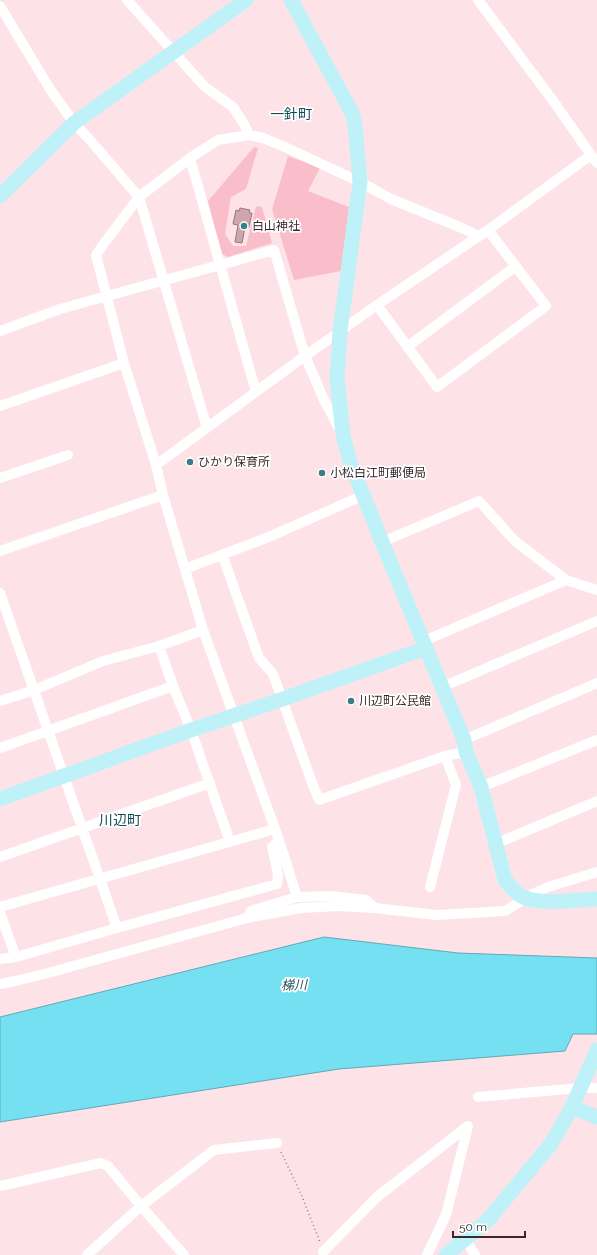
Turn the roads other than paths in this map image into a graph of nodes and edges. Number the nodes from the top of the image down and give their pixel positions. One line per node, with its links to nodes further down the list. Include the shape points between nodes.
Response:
1 (126, 0): 6 (street)
2 (246, 0): 6 (street)
3 (290, 0): 11 (street, via 352,113 356,125)
4 (478, 0): 10 (street)
5 (0, 6): 7 (street, via 50,89)
6 (172, 52): 7 (street); 8 (street, via 205,87 232,107)
7 (74, 123): 12 (street); 13 (street)
8 (249, 135): 9 (street, via 218,140); 11 (street, via 285,147)
9 (190, 158): 13 (street); 16 (street)
10 (594, 159): 14 (street)
11 (360, 182): 15 (street, via 391,199); 22 (street)
12 (0, 196)
13 (139, 197): 18 (street); 19 (street, via 96,256)
14 (488, 230): 15 (street); 17 (street)
15 (479, 236): 20 (street)
16 (220, 264): 18 (street); 24 (street, via 274,250); 26 (street)
17 (516, 266): 23 (street); 23 (street, via 546,306 437,387)
18 (163, 280): 19 (street); 28 (street)
19 (106, 296): 21 (street, via 60,309); 25 (street)
20 (377, 305): 22 (street); 23 (street)
21 (0, 331)
22 (340, 331): 24 (street); 29 (street, via 337,378)
23 (407, 347)
24 (305, 356): 26 (street); 29 (street)
25 (124, 363): 27 (street); 31 (street)
26 (256, 392): 28 (street)
27 (0, 406)
28 (207, 428): 31 (street)
29 (343, 435): 34 (street, via 350,462)
30 (68, 455): 32 (street)
31 (156, 465): 33 (street)
32 (0, 478)
33 (163, 495): 36 (street); 38 (street)
34 (364, 495): 35 (street); 37 (street)
35 (382, 542): 39 (street, via 479,501 515,541); 44 (street)
36 (0, 551)
37 (223, 555): 38 (street); 50 (street, via 259,658 273,674)
38 (185, 569): 43 (street)
39 (566, 580): 40 (street); 44 (street)
40 (597, 590)
41 (0, 592): 49 (street)
42 (597, 622): 48 (street)
43 (204, 630): 45 (street); 52 (street)
44 (425, 644): 48 (street); 50 (street)
45 (159, 646): 47 (street); 49 (street, via 103,662)
46 (597, 683): 56 (street)
47 (173, 686): 53 (street); 54 (street)
48 (442, 687): 56 (street)
49 (34, 690): 51 (street); 54 (street)
50 (283, 699): 52 (street); 58 (street, via 319,800)
51 (0, 701)
52 (234, 715): 53 (street); 65 (street)
53 (191, 730): 59 (street); 60 (street)
54 (47, 731): 57 (street); 59 (street)
55 (597, 740): 61 (street)
56 (465, 746): 58 (street); 61 (street)
57 (0, 748)
58 (445, 756): 72 (street, via 456,785)
59 (64, 777): 62 (street); 64 (street)
60 (210, 783): 64 (street); 67 (street)
61 (481, 787): 68 (street)
62 (0, 799)
63 (597, 801): 68 (street)
64 (82, 828): 69 (street); 71 (street)
65 (275, 829): 66 (street); 67 (street)
66 (279, 840): 73 (street); 80 (street, via 272,848 278,874 277,884)
67 (230, 842): 71 (street)
68 (495, 844): 74 (street, via 505,880)
69 (0, 857)
70 (597, 872): 74 (street, via 548,887)
71 (100, 879): 76 (street); 80 (street)
72 (430, 887)
73 (297, 897): 77 (street, via 330,896 366,900); 79 (street, via 251,911)
74 (524, 898): 75 (street, via 538,902); 77 (street, via 505,911 436,915)
75 (597, 899)
76 (0, 907)
77 (375, 908): 79 (street, via 301,908)
78 (0, 912): 81 (street)
79 (246, 918): 83 (street)
80 (117, 928): 81 (street)
81 (16, 957): 82 (street)
82 (0, 959)
83 (0, 984)
84 (597, 1050): 85 (street)
85 (582, 1083): 86 (street); 87 (street); 88 (street)
86 (597, 1088)
87 (478, 1097)
88 (572, 1106): 89 (street); 93 (street, via 551,1144 488,1220)
89 (597, 1117)
90 (277, 1143): 92 (street, via 214,1150)
91 (0, 1186): 92 (street, via 101,1163 108,1166)
92 (141, 1206): 95 (street); 96 (street)
93 (465, 1239): 98 (street); 99 (street)
94 (323, 1252): 97 (street, via 377,1197 468,1126 446,1215)
95 (87, 1255)
96 (184, 1255)
97 (427, 1255)
98 (446, 1255)
99 (475, 1255)

